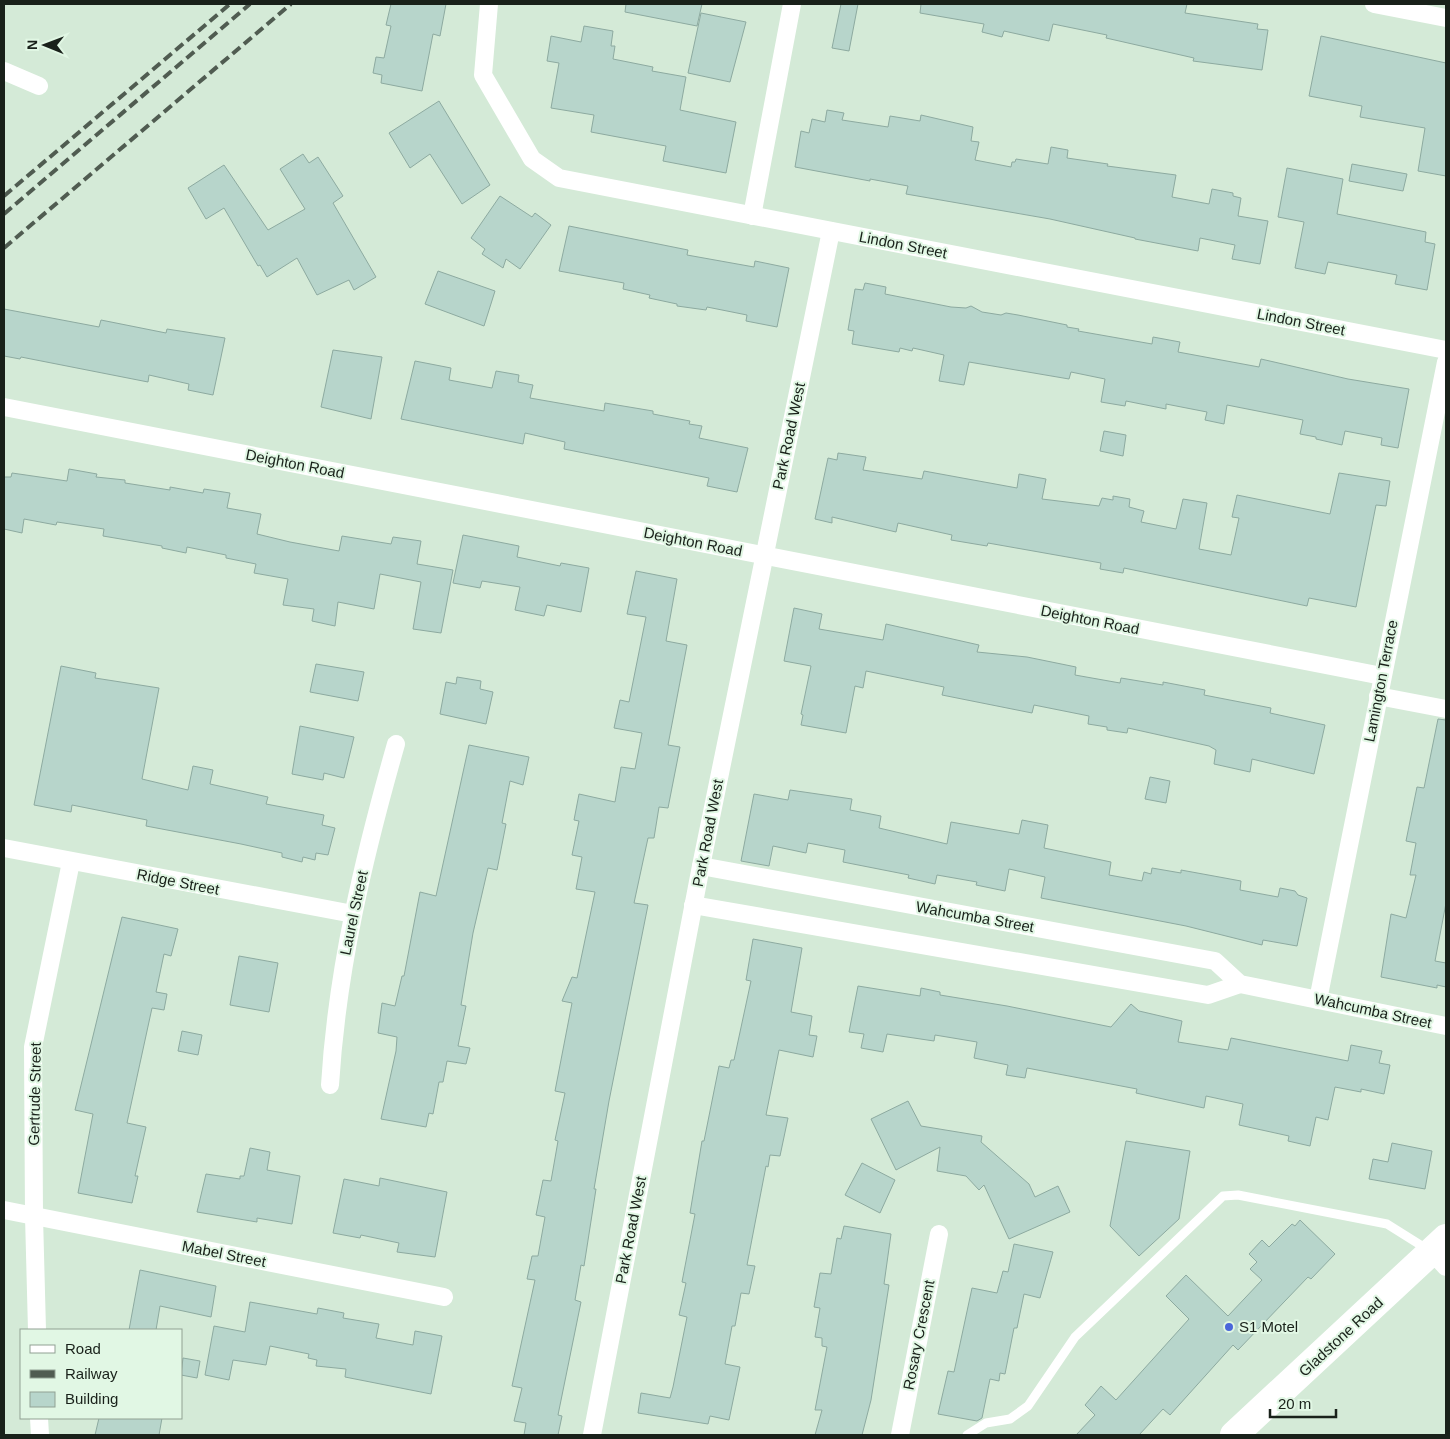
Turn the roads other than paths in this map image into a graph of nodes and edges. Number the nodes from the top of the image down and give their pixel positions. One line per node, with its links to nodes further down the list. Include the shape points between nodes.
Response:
1 (489, 4): 7 (street, Lindon Street, via 482,75 532,159 559,178)
2 (792, 4): 7 (street)
3 (1374, 4): 4 (street)
4 (1446, 18)
5 (4, 70): 6 (street)
6 (39, 86)
7 (752, 216): 8 (street, Lindon Street)
8 (831, 232): 9 (street, Lindon Street); 12 (street, Park Road West)
9 (1446, 350)
10 (1446, 362): 13 (street, Lamington Terrace)
11 (4, 407): 12 (street, Deighton Road)
12 (763, 556): 13 (street, Deighton Road); 19 (street, Park Road West)
13 (1382, 676): 14 (street, Lamington Terrace)
14 (1378, 696): 15 (street); 23 (street, Lamington Terrace)
15 (1446, 709)
16 (396, 744): 21 (street, Laurel Street)
17 (4, 848): 18 (street, Ridge Street)
18 (71, 862): 21 (street, Ridge Street); 27 (street, Gertrude Street, via 33,1047)
19 (701, 866): 20 (street, Park Road West); 22 (street, Wahcumba Street, via 1214,961)
20 (693, 905): 22 (street, via 1208,995); 34 (street, Park Road West)
21 (353, 914): 25 (street, Laurel Street, via 334,1024)
22 (1240, 984): 23 (street, Wahcumba Street)
23 (1318, 1000): 24 (street, Wahcumba Street)
24 (1446, 1026)
25 (330, 1085)
26 (4, 1210): 27 (street, Mabel Street)
27 (34, 1216): 30 (street, Mabel Street); 31 (street, Gertrude Street)
28 (939, 1234): 35 (street, Rosary Crescent)
29 (1442, 1252): 36 (lane, via 1387,1224 1238,1195 1223,1196 1075,1337 1028,1406 1012,1418 986,1423); 37 (main road, Gladstone Road)
30 (444, 1297)
31 (37, 1329)
32 (39, 1419): 33 (street)
33 (40, 1435)
34 (592, 1435)
35 (900, 1435)
36 (967, 1435)
37 (1234, 1435)

